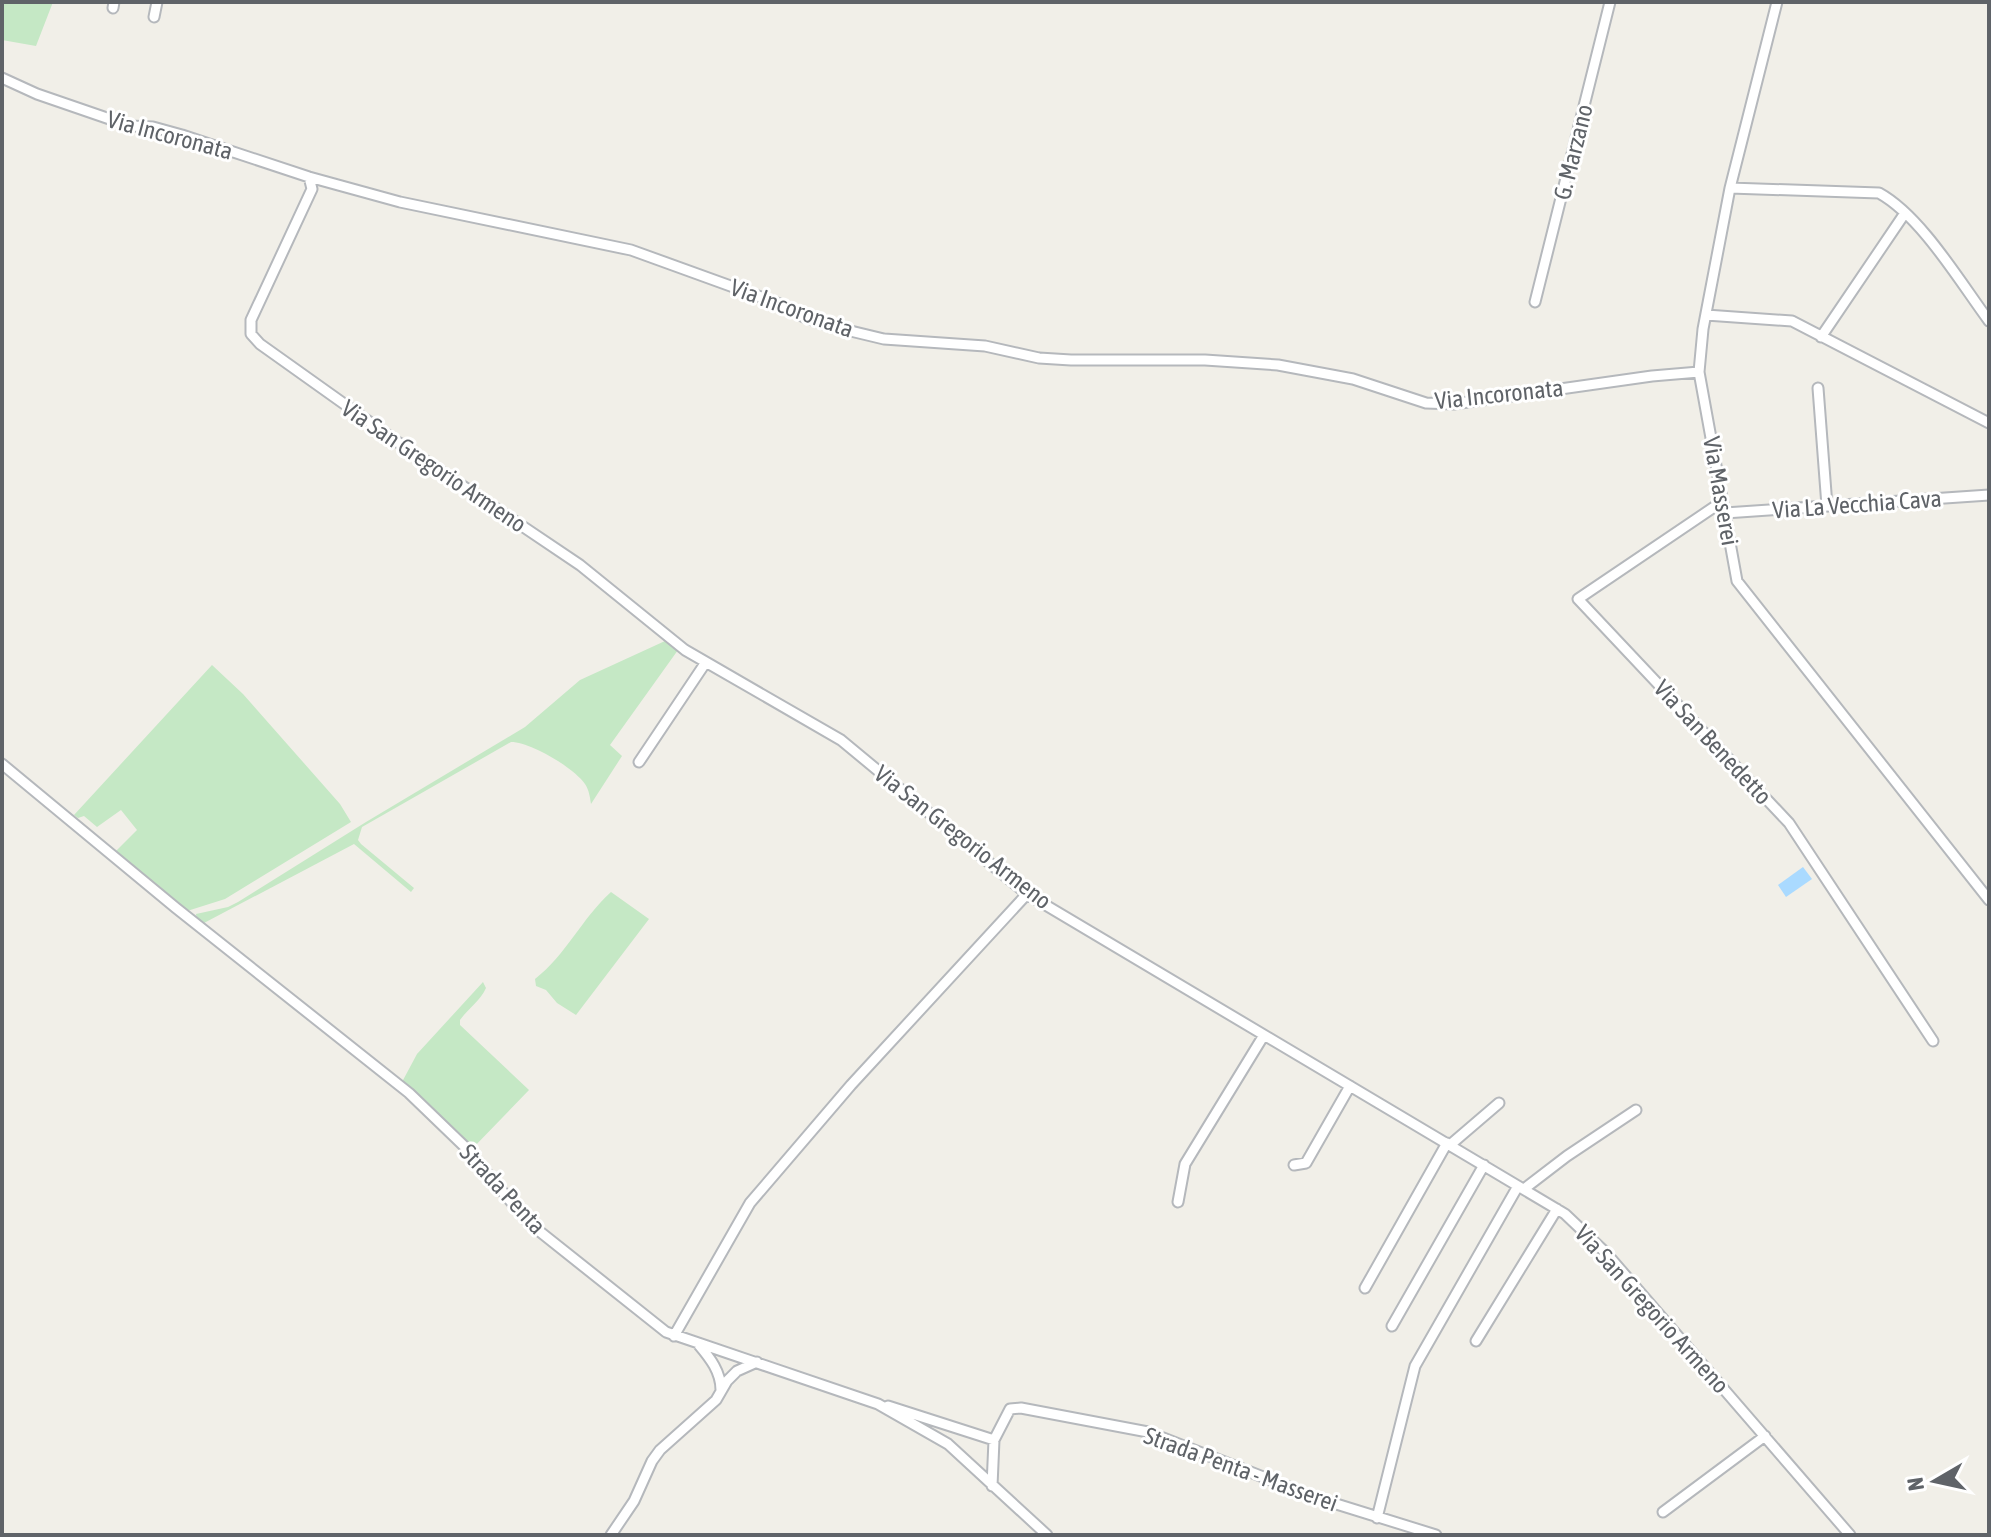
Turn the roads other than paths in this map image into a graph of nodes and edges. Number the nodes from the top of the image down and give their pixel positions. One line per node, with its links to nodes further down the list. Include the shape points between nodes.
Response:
1 (157, 2): 4 (street)
2 (1610, 2): 9 (street, G. Marzano)
3 (1777, 2): 7 (street, Via Masserei)
4 (154, 17)
5 (2, 78): 6 (street, Via Incoronata, via 130,126 182,135)
6 (309, 177): 13 (street, Via Incoronata, via 400,202 631,250 804,317 884,339 985,346 1039,358 1278,365 1353,379 1426,403 1454,404); 20 (street, Via San Gregorio Armeno, via 312,189 251,320 251,334 399,443 580,565)
7 (1730, 188): 8 (street, via 1879,193); 10 (street, Via Masserei)
8 (1905, 213): 11 (street); 12 (street)
9 (1535, 302)
10 (1706, 315): 12 (street, via 1792,321); 13 (street, Via Masserei)
11 (1989, 321)
12 (1821, 337): 15 (street)
13 (1699, 372): 17 (street, Via Masserei)
14 (1818, 388): 18 (street)
15 (1989, 423)
16 (1989, 495): 18 (street, Via La Vecchia Cava)
17 (1723, 501): 19 (street, Via Masserei); 26 (street, Via San Benedetto, via 1578,599 1789,823)
18 (1827, 506): 19 (street, Via La Vecchia Cava)
19 (1725, 513): 24 (street, Via Masserei, via 1737,581)
20 (706, 662): 21 (street); 23 (street, Via San Gregorio Armeno, via 841,740)
21 (639, 762)
22 (2, 764): 38 (street, Strada Penta, via 409,1093 464,1146 529,1223)
23 (1027, 894): 25 (street, Via San Gregorio Armeno); 38 (street, via 750,1203)
24 (1989, 900)
25 (1264, 1035): 27 (street, Via San Gregorio Armeno); 34 (street, via 1185,1164)
26 (1933, 1041)
27 (1350, 1086): 30 (street, Via San Gregorio Armeno); 31 (street, via 1306,1163)
28 (1499, 1103): 30 (street)
29 (1636, 1110): 33 (street)
30 (1449, 1144): 32 (street, Via San Gregorio Armeno); 36 (street)
31 (1294, 1165)
32 (1484, 1165): 33 (street, Via San Gregorio Armeno); 37 (street)
33 (1521, 1188): 35 (street, Via San Gregorio Armeno); 48 (street, via 1415,1366)
34 (1178, 1202)
35 (1557, 1209): 39 (street); 44 (street, Via San Gregorio Armeno, via 1606,1253)
36 (1365, 1288)
37 (1392, 1326)
38 (674, 1336): 40 (street, Strada Penta)
39 (1476, 1341)
40 (699, 1345): 41 (street, Strada Penta); 42 (street, via 721,1379)
41 (757, 1362): 42 (street, via 737,1371); 43 (street, Strada Penta)
42 (721, 1390): 49 (street, via 660,1450)
43 (878, 1404): 45 (street); 46 (street, Strada Penta, via 948,1444)
44 (1765, 1436): 47 (street); 52 (street, Via San Gregorio Armeno)
45 (994, 1440): 46 (street); 48 (street, Strada Penta - Masserei, via 1010,1409 1021,1408 1148,1432)
46 (992, 1486): 50 (street, Strada Penta)
47 (1663, 1512)
48 (1377, 1518): 51 (street, Strada Penta - Masserei)
49 (611, 1535)
50 (1047, 1535)
51 (1436, 1535)
52 (1850, 1535)

